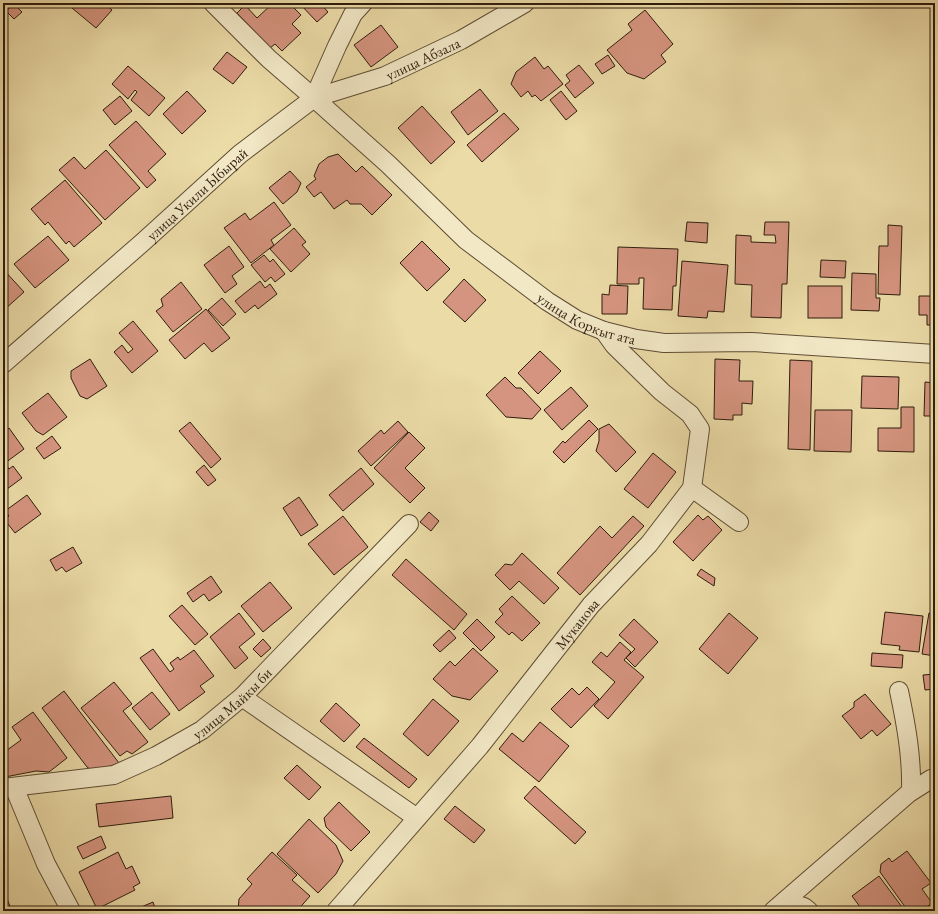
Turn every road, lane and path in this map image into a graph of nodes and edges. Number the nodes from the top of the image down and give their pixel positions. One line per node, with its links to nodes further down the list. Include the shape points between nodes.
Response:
1 (213, 3): 4 (street, улица Коркыт ата, via 269,59)
2 (363, 3): 4 (street, улица Укили Ыбырай, via 353,14)
3 (525, 3): 4 (street, улица Абзала, via 461,40 385,76)
4 (314, 98): 5 (street, улица Коркыт ата, via 388,164 466,240 547,301 576,320); 7 (street, улица Укили Ыбырай, via 240,154)
5 (604, 331): 6 (street, улица Коркыт ата, via 664,343 752,342); 8 (street, Муканова, via 614,345 662,392 690,414 700,429)
6 (935, 354)
7 (3, 364)
8 (692, 488): 9 (street); 16 (street, Муканова, via 649,544 591,605 480,746)
9 (739, 522)
10 (409, 524): 12 (street, улица Майкы би)
11 (900, 691): 15 (street, via 911,761)
12 (242, 697): 14 (street, улица Майкы би, via 202,730 156,756 114,775); 16 (street)
13 (935, 778): 15 (street)
14 (9, 788): 18 (street)
15 (911, 791): 17 (street)
16 (417, 818): 19 (street, Муканова)
17 (779, 906): 20 (street, via 804,907)
18 (71, 911)
19 (336, 911)
20 (809, 911)

